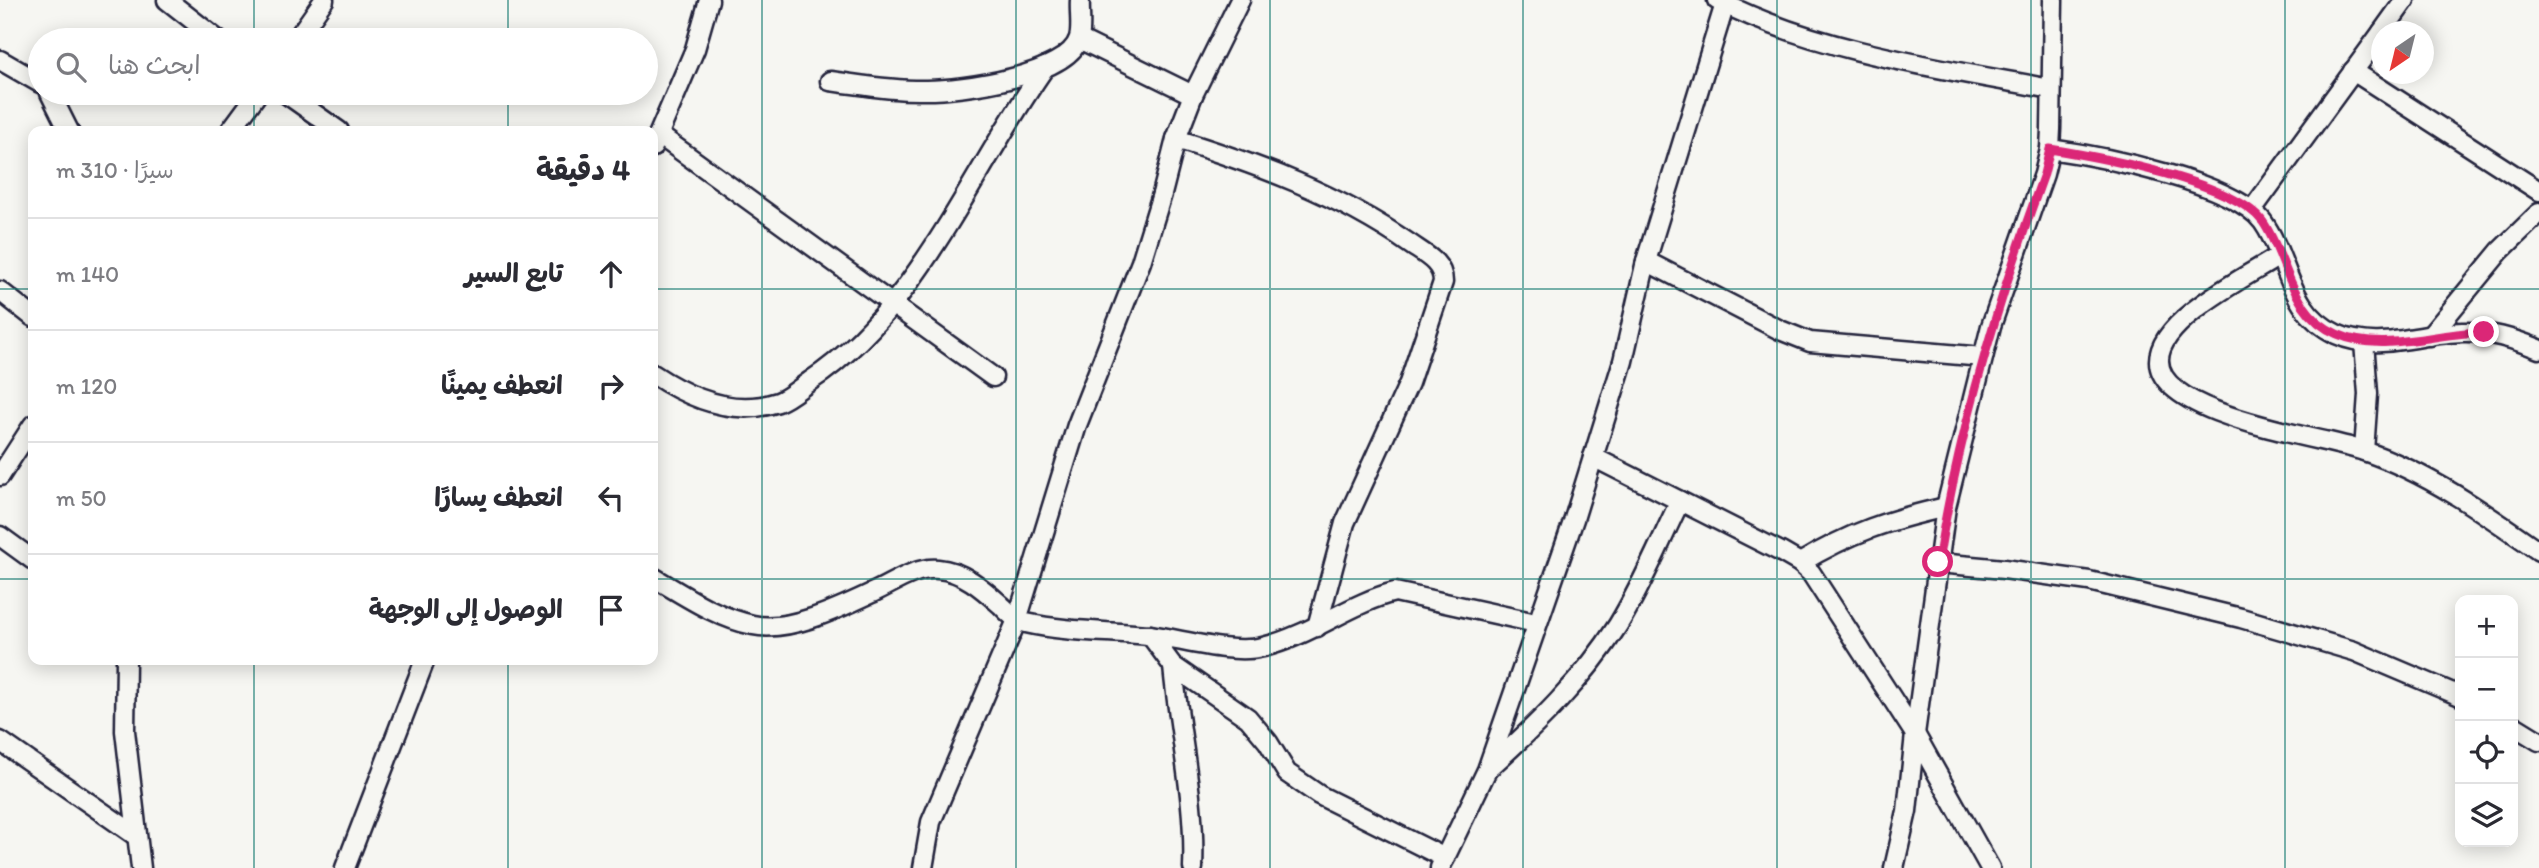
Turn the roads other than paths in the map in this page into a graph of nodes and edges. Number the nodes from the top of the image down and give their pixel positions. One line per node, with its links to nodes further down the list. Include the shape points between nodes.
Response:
1 (167, 0): 10 (street)
2 (324, 0): 11 (street)
3 (709, 0): 27 (street, via 695,49)
4 (1080, 0): 12 (street)
5 (1240, 0): 20 (street)
6 (2053, 0): 19 (street)
7 (2405, 0): 9 (street)
8 (1730, 3): 19 (street, via 1783,27 1857,50); 35 (street)
9 (2390, 21)
10 (203, 28)
11 (304, 28)
12 (1079, 39): 15 (street, via 1055,64); 20 (street)
13 (2371, 47): 16 (street)
14 (0, 60): 17 (street)
15 (1045, 67): 18 (street, via 969,86 928,90); 37 (street, via 947,228)
16 (2353, 71): 31 (street); 32 (street)
17 (28, 76)
18 (830, 81)
19 (2051, 89): 30 (street)
20 (1193, 94): 28 (street)
21 (56, 105): 24 (street)
22 (249, 105): 25 (street)
23 (302, 105): 26 (street)
24 (66, 126)
25 (234, 126)
26 (332, 126)
27 (658, 136)
28 (1176, 139): 57 (street, via 1141,262 1077,425); 59 (street, via 1316,189 1400,237 1435,262 1443,276 1409,383 1345,523)
29 (658, 142): 37 (street)
30 (2050, 149): 32 (street, via 2207,186); 42 (street)
31 (2539, 191)
32 (2252, 210): 34 (street)
33 (2539, 213): 39 (street, via 2500,251)
34 (2279, 256): 40 (street, via 2295,294 2313,320); 46 (street, via 2183,318 2166,338 2159,361 2165,380 2185,398 2218,412)
35 (1646, 261): 42 (street, via 1810,342); 47 (street, via 1623,361)
36 (0, 291): 38 (street)
37 (893, 303): 43 (street, via 829,369 779,402 748,407 713,405); 44 (street)
38 (28, 313)
39 (2430, 337): 40 (street); 41 (street, via 2484,332)
40 (2364, 342): 46 (street, via 2368,394)
41 (2539, 348)
42 (1983, 357): 50 (street)
43 (658, 377)
44 (993, 377)
45 (28, 433): 48 (street)
46 (2364, 451): 52 (street, via 2416,474)
47 (1593, 457): 49 (street); 58 (street)
48 (0, 476)
49 (1680, 501): 55 (street); 69 (street, via 1606,643 1551,710)
50 (1946, 507): 54 (street); 55 (street, via 1848,535)
51 (0, 536): 53 (street)
52 (2539, 551)
53 (28, 556)
54 (1938, 562): 64 (street, via 2089,581 2241,618 2354,651); 66 (street)
55 (1800, 563): 66 (street, via 1821,585)
56 (658, 581): 57 (street, via 719,614 755,626 793,624 835,610 921,569 940,569 962,575)
57 (1017, 620): 60 (street); 74 (street, via 931,822)
58 (1536, 623): 59 (street, via 1395,592); 69 (street)
59 (1317, 627): 60 (street, via 1259,648)
60 (1150, 635): 63 (street)
61 (126, 665): 70 (street, via 125,731)
62 (423, 665): 73 (street)
63 (1173, 666): 71 (street, via 1248,718 1299,783); 75 (street, via 1195,830)
64 (2455, 694)
65 (2518, 728): 68 (street)
66 (1915, 734): 76 (street, via 1907,811); 77 (street)
67 (0, 741): 70 (street)
68 (2539, 741)
69 (1487, 770): 71 (street)
70 (135, 835): 72 (street)
71 (1442, 863)
72 (141, 868)
73 (345, 868)
74 (923, 868)
75 (1194, 868)
76 (1894, 868)
77 (1990, 868)

